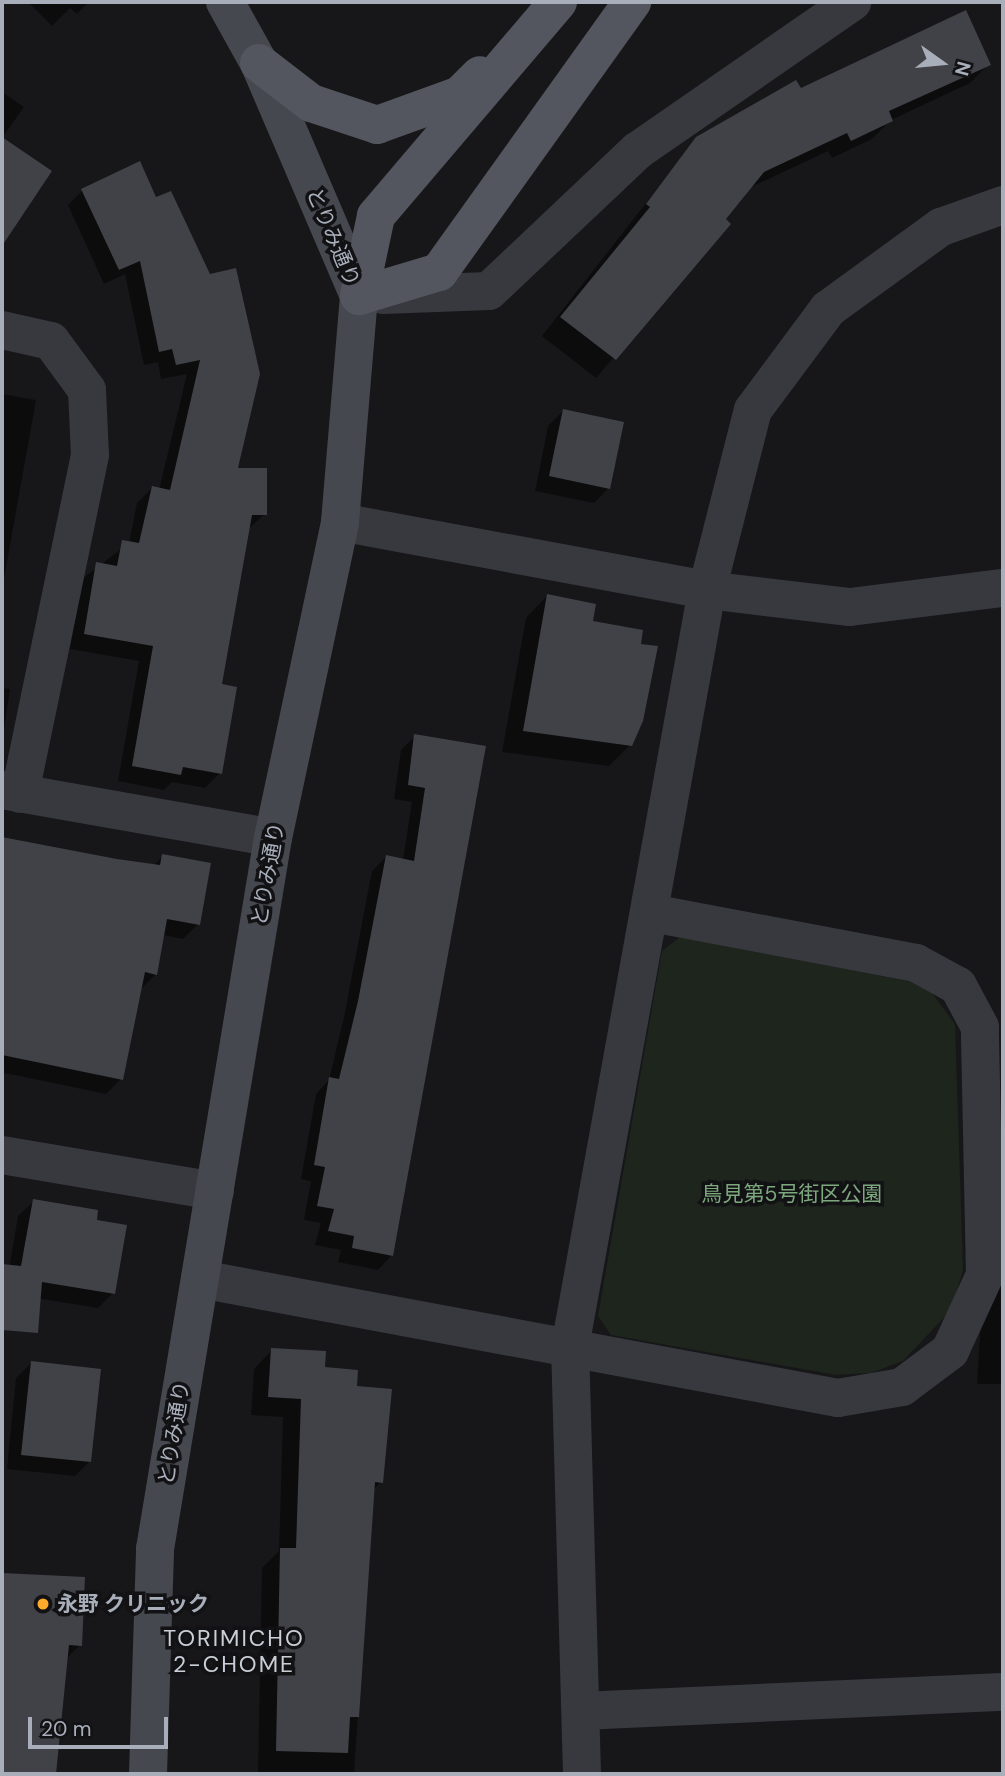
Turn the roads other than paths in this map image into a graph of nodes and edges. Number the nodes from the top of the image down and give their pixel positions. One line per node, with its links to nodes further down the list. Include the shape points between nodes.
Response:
1 (225, 2): 5 (street, とりみ通り)
2 (558, 2): 5 (main road, via 460,94 377,125 311,103); 7 (main road, via 376,216)
3 (632, 2): 7 (main road, via 439,272)
4 (852, 2): 7 (street, via 637,150 489,291)
5 (259, 63): 7 (street, とりみ通り)
6 (1003, 205): 11 (street, via 941,227 828,309 753,410)
7 (359, 296): 9 (street, とりみ通り)
8 (2, 330): 12 (street, via 51,341 87,390 90,455)
9 (340, 522): 11 (street); 13 (street, とりみ通り)
10 (1003, 588): 11 (street, via 850,607)
11 (707, 590): 14 (street)
12 (11, 792): 13 (street)
13 (273, 838): 17 (street, とりみ通り)
14 (651, 913): 16 (street, via 916,963 958,986 981,1027); 19 (street)
15 (2, 1155): 17 (street)
16 (993, 1158): 19 (street, via 985,1275 950,1351 902,1387 838,1398)
17 (215, 1191): 18 (street, とりみ通り)
18 (200, 1279): 19 (street); 22 (street, とりみ通り, via 155,1549)
19 (570, 1348): 21 (street)
20 (1003, 1692): 21 (street)
21 (581, 1711): 23 (street)
22 (148, 1774)
23 (582, 1774)

